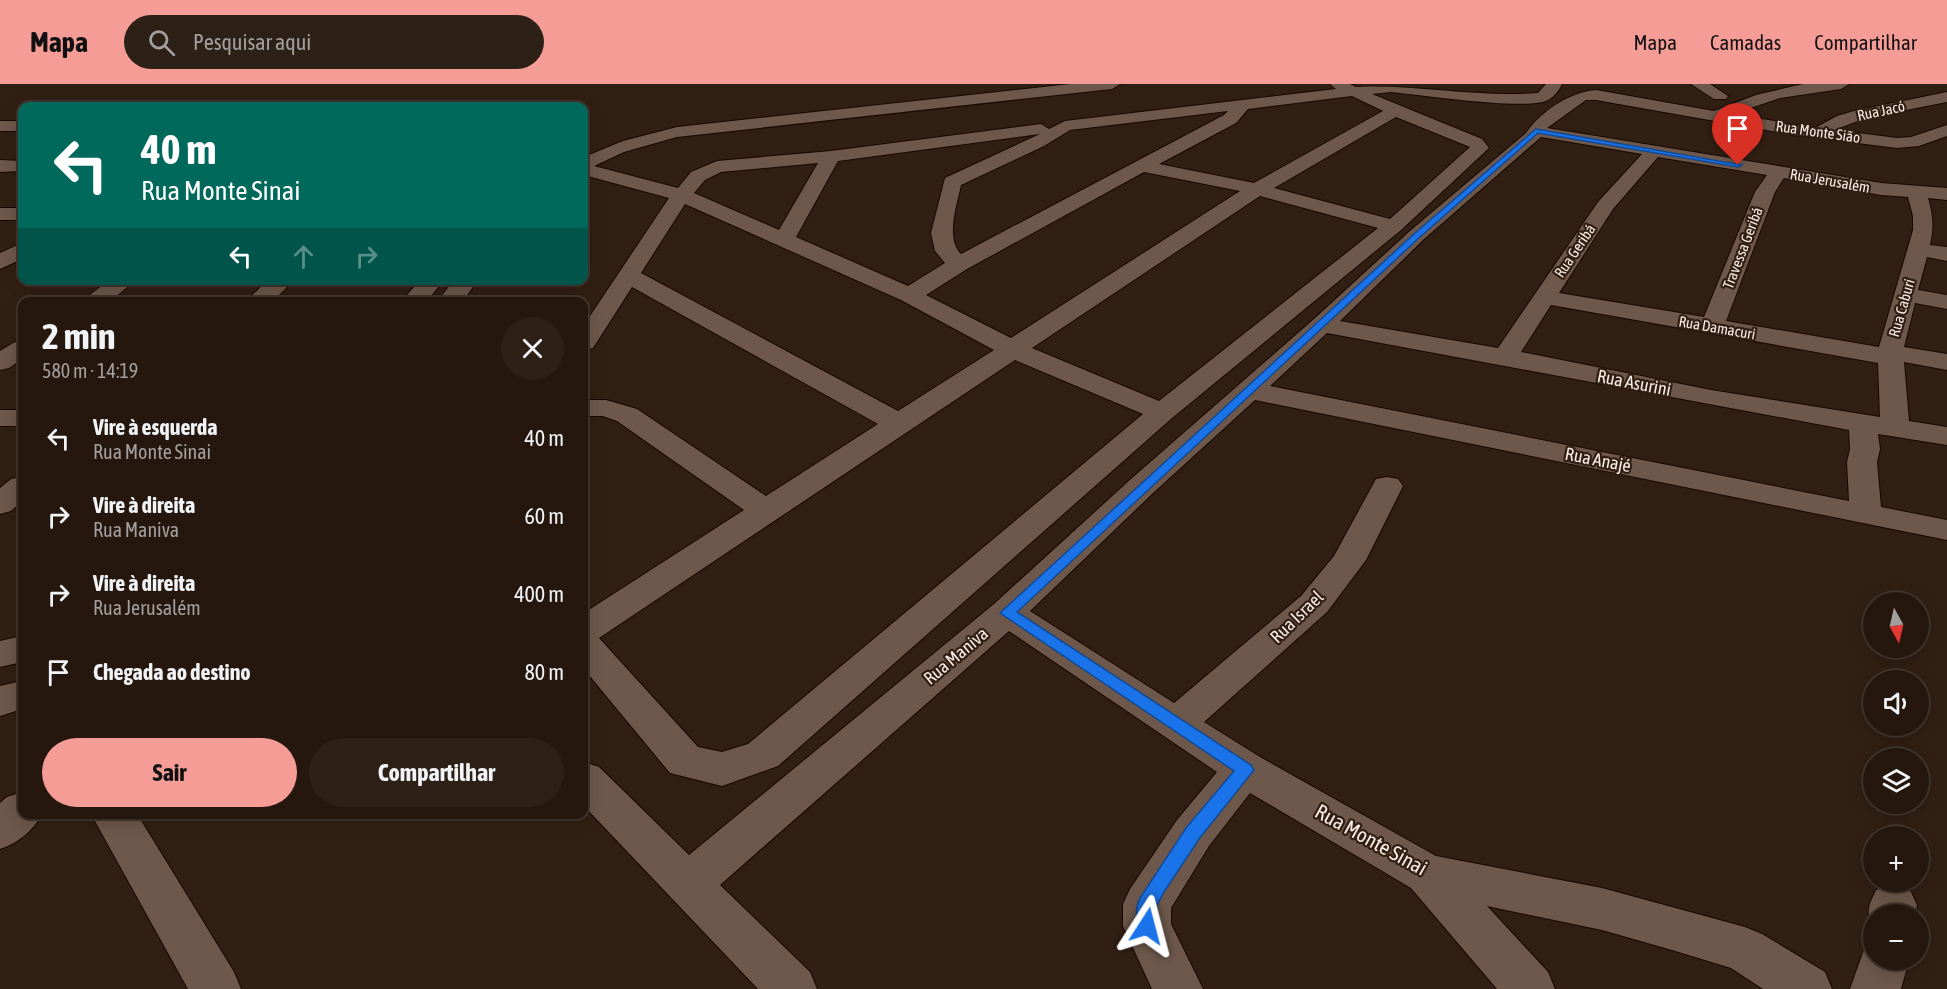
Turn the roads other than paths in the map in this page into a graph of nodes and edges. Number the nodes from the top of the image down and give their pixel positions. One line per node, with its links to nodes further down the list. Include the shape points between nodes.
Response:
1 (1049, 84): 11 (street)
2 (1112, 84): 11 (street)
3 (1554, 84): 7 (street, via 1542,97 1518,99 1408,87)
4 (1766, 84): 10 (street)
5 (1841, 84): 6 (street)
6 (1821, 85): 10 (street)
7 (1346, 88): 14 (street); 15 (street)
8 (1694, 88): 13 (street)
9 (1587, 94): 16 (street, Rua Monte Sião); 22 (street, Rua Maniva, via 1541,123)
10 (1784, 94): 13 (street)
11 (961, 97): 17 (street); 24 (street)
12 (1947, 97): 23 (street, Rua Jacó, via 1858,115 1824,127)
13 (1743, 102): 16 (street)
14 (1244, 105): 20 (street); 31 (street, via 1230,119)
15 (1395, 111): 35 (street); 41 (street, via 1480,148)
16 (1716, 116): 23 (street, Rua Monte Sião)
17 (768, 118): 25 (street, via 669,126); 28 (street, via 636,141)
18 (0, 126): 19 (street)
19 (18, 126)
20 (1065, 126): 24 (street); 34 (street, via 1048,138)
21 (1947, 130): 23 (street, Rua Monte Sião, via 1906,143)
22 (1536, 131): 26 (street, Rua Jerusalém); 61 (street, Rua Maniva)
23 (1819, 133)
24 (960, 140): 27 (street); 34 (street)
25 (588, 147)
26 (1654, 152): 33 (street, Rua Jerusalém); 59 (street, Rua Geribá, via 1605,206)
27 (831, 156): 38 (street, via 717,167 698,176); 42 (street)
28 (588, 161)
29 (0, 166): 30 (street)
30 (18, 166)
31 (1139, 166): 35 (street); 47 (street)
32 (588, 170): 38 (street)
33 (1779, 172): 36 (street, Rua Jerusalém); 62 (street, Travessa Geribá, via 1765,192)
34 (952, 182): 47 (street, via 942,233 946,251)
35 (1257, 189): 41 (street); 64 (street)
36 (1916, 191): 37 (street, Rua Jerusalém); 43 (street, Rua Caburi, via 1923,216)
37 (1947, 194)
38 (682, 195): 42 (street); 48 (street)
39 (0, 214): 40 (street)
40 (18, 214)
41 (1394, 225): 72 (street)
42 (784, 239): 53 (street)
43 (1918, 249): 45 (street); 54 (street, Rua Caburi)
44 (18, 252): 46 (street)
45 (1947, 254)
46 (0, 262)
47 (960, 264): 53 (street)
48 (628, 275): 63 (street); 75 (street)
49 (118, 285): 55 (street)
50 (277, 285): 56 (street)
51 (428, 285): 57 (street)
52 (463, 285): 58 (street)
53 (909, 295): 64 (street)
54 (1907, 295): 60 (street); 66 (street, Rua Caburi)
55 (100, 297)
56 (263, 297)
57 (418, 297)
58 (453, 297)
59 (1544, 297): 62 (street, Rua Damacuri); 67 (street, Rua Geribá)
60 (1947, 302)
61 (1322, 324): 67 (street, Rua Asurini); 70 (street, Rua Maniva)
62 (1713, 327): 66 (street, Rua Damacuri)
63 (588, 337)
64 (1014, 350): 72 (street); 75 (street)
65 (18, 351): 68 (street)
66 (1890, 354): 69 (street, Rua Damacuri); 77 (street, Rua Caburi)
67 (1505, 357): 76 (street, Rua Asurini)
68 (0, 362)
69 (1947, 362)
70 (1248, 390): 83 (street, Rua Anajé); 85 (street, Rua Maniva)
71 (588, 408): 82 (street, via 606,408 627,415)
72 (1162, 412): 88 (street, via 764,756 722,769 686,762)
73 (0, 418): 74 (street)
74 (18, 418)
75 (900, 424): 82 (street)
76 (1863, 424): 77 (street, Rua Asurini); 83 (street)
77 (1895, 427): 78 (street, Rua Asurini)
78 (1947, 435)
79 (1387, 486): 92 (street, Rua Israel, via 1349,560 1314,604)
80 (18, 489): 81 (street)
81 (0, 504)
82 (766, 511): 86 (street)
83 (1866, 513): 84 (street, Rua Anajé)
84 (1947, 530)
85 (1007, 613): 92 (street, Rua Monte Sinai); 99 (street, Rua Maniva)
86 (588, 627)
87 (18, 650): 89 (street)
88 (588, 650)
89 (0, 654)
90 (18, 696): 91 (street)
91 (0, 701)
92 (1177, 723): 93 (street, Rua Monte Sinai)
93 (1245, 770): 98 (street, Rua Monte Sinai); 103 (street, via 1193,833 1147,904 1147,926)
94 (588, 783): 99 (street)
95 (18, 814): 97 (street)
96 (116, 819): 101 (street)
97 (0, 830)
98 (1427, 874): 104 (street); 105 (street, Rua Monte Sinai, via 1591,906 1745,950)
99 (689, 883): 102 (street)
100 (1882, 970): 106 (street)
101 (216, 989)
102 (792, 989)
103 (1178, 989)
104 (1530, 989)
105 (1807, 989)
106 (1875, 989)

